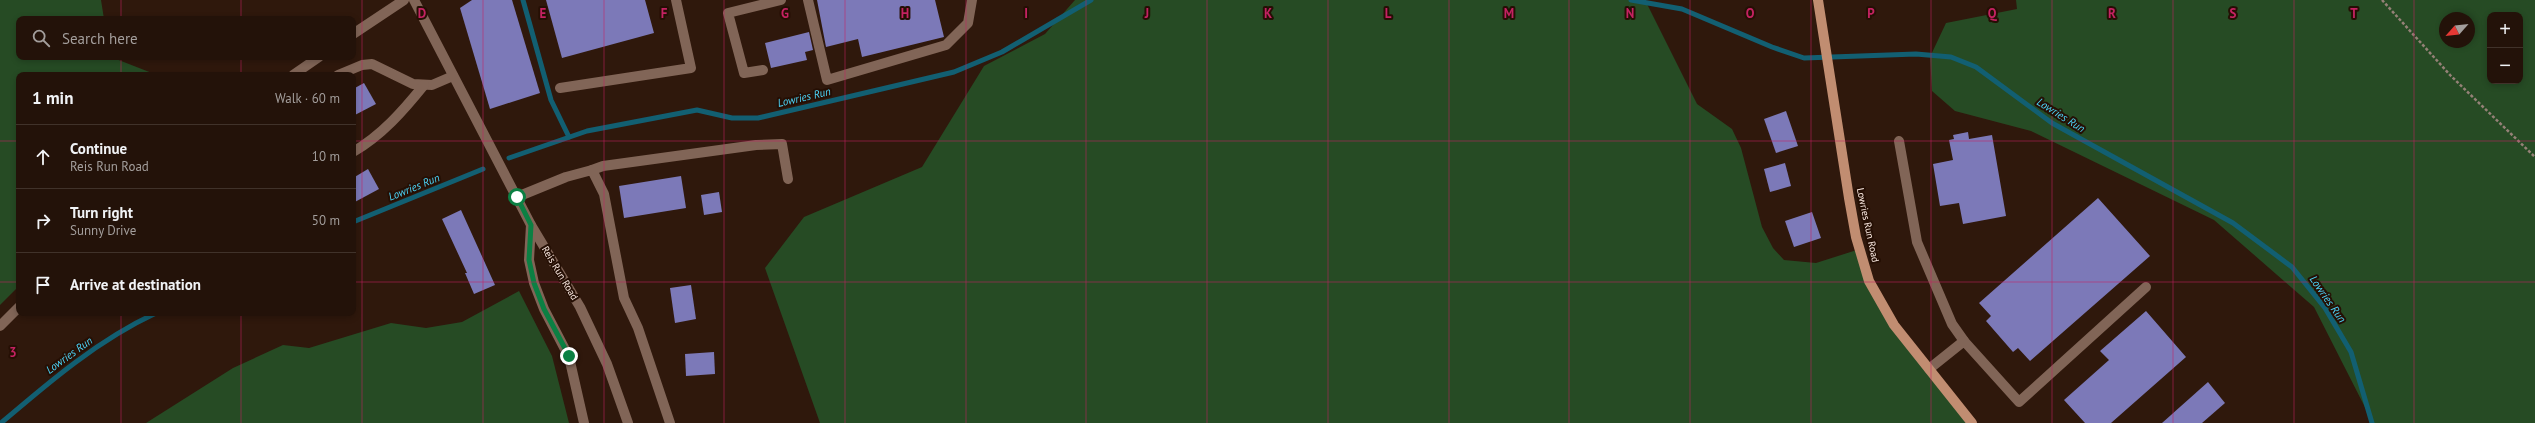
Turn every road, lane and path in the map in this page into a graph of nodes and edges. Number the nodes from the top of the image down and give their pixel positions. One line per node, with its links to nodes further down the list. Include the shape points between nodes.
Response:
1 (404, 0): 9 (street)
2 (414, 0): 14 (street, Reis Run Road)
3 (676, 0): 16 (street, via 691,68)
4 (781, 0): 11 (street, via 728,13 744,73)
5 (808, 0): 6 (street, via 827,80 946,45 968,23)
6 (972, 0)
7 (1818, 0): 28 (main road, Lowries Run Road, via 1849,198 1864,266 1883,309)
8 (2382, 0): 19 (path, via 2451,76)
9 (356, 32)
10 (315, 60): 12 (street)
11 (763, 70)
12 (297, 72)
13 (345, 72): 15 (street, via 372,64 408,82)
14 (453, 76): 15 (street); 22 (street, Reis Run Road)
15 (424, 86): 18 (street, via 397,117)
16 (560, 88)
17 (1899, 141): 27 (street, via 1917,242 1952,324)
18 (356, 150)
19 (2535, 157)
20 (592, 170): 21 (street, via 603,166 782,144); 22 (street, via 566,177); 31 (street, via 604,194 624,298 638,328)
21 (788, 179)
22 (517, 197): 23 (street, Reis Run Road)
23 (531, 225): 29 (street, via 529,260 534,283 544,309 569,356); 30 (street, Reis Run Road, via 583,314 607,364)
24 (2146, 287): 27 (street, via 2020,402)
25 (16, 310): 26 (street)
26 (0, 326)
27 (1964, 341): 28 (street)
28 (1929, 369): 32 (main road, Lowries Run Road)
29 (584, 423)
30 (628, 423)
31 (670, 423)
32 (1972, 423)

